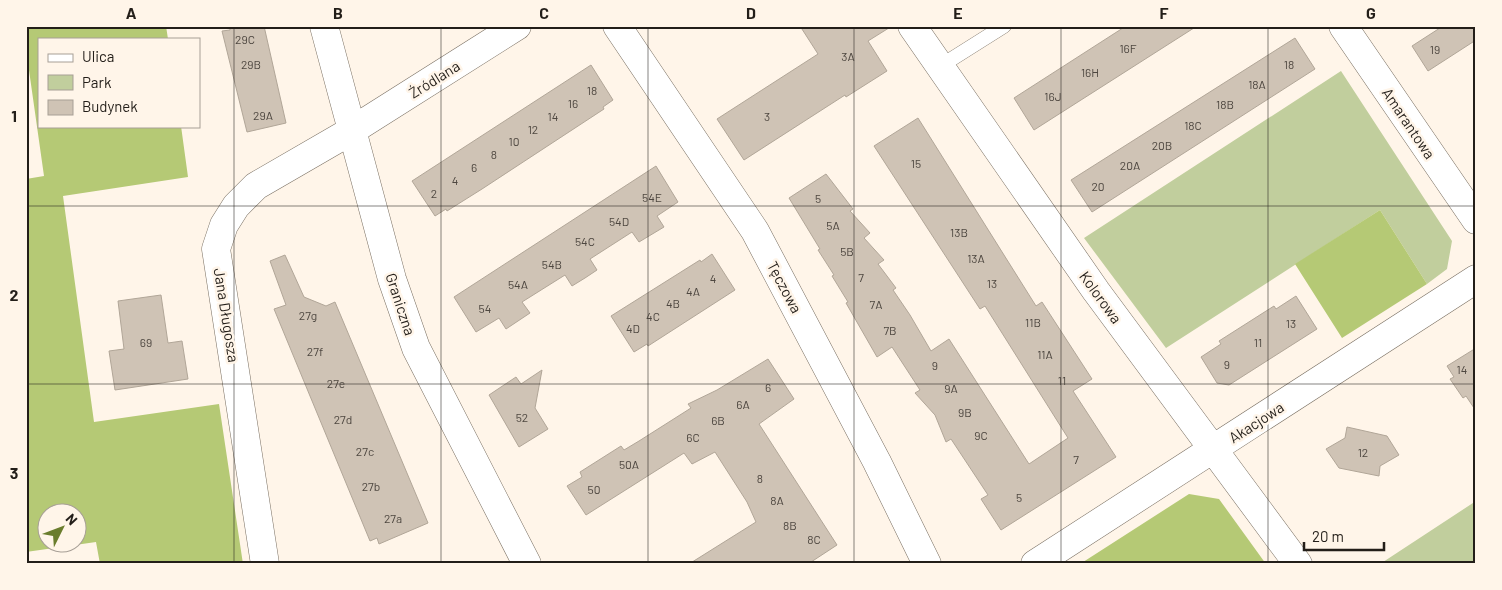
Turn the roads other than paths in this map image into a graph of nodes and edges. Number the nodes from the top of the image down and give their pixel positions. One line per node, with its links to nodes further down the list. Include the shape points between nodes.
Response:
1 (324, 26): 8 (street, Graniczna)
2 (517, 26): 8 (street, Źródlana)
3 (617, 26): 14 (street, Tęczowa, via 755,231)
4 (912, 26): 7 (street, Kolorowa)
5 (1004, 26): 7 (lane)
6 (1343, 26): 9 (street, Amarantowa)
7 (939, 67): 11 (street, Kolorowa, via 1096,291)
8 (351, 131): 12 (street, Jana Długosza, via 256,186 236,206 224,225 216,249); 13 (street, Graniczna, via 392,279 416,348)
9 (1476, 220)
10 (1476, 280): 11 (street, Akacjowa)
11 (1214, 449): 15 (street, Akacjowa); 16 (street, Kolorowa)
12 (265, 564)
13 (527, 564)
14 (927, 564)
15 (1035, 564)
16 (1298, 564)

